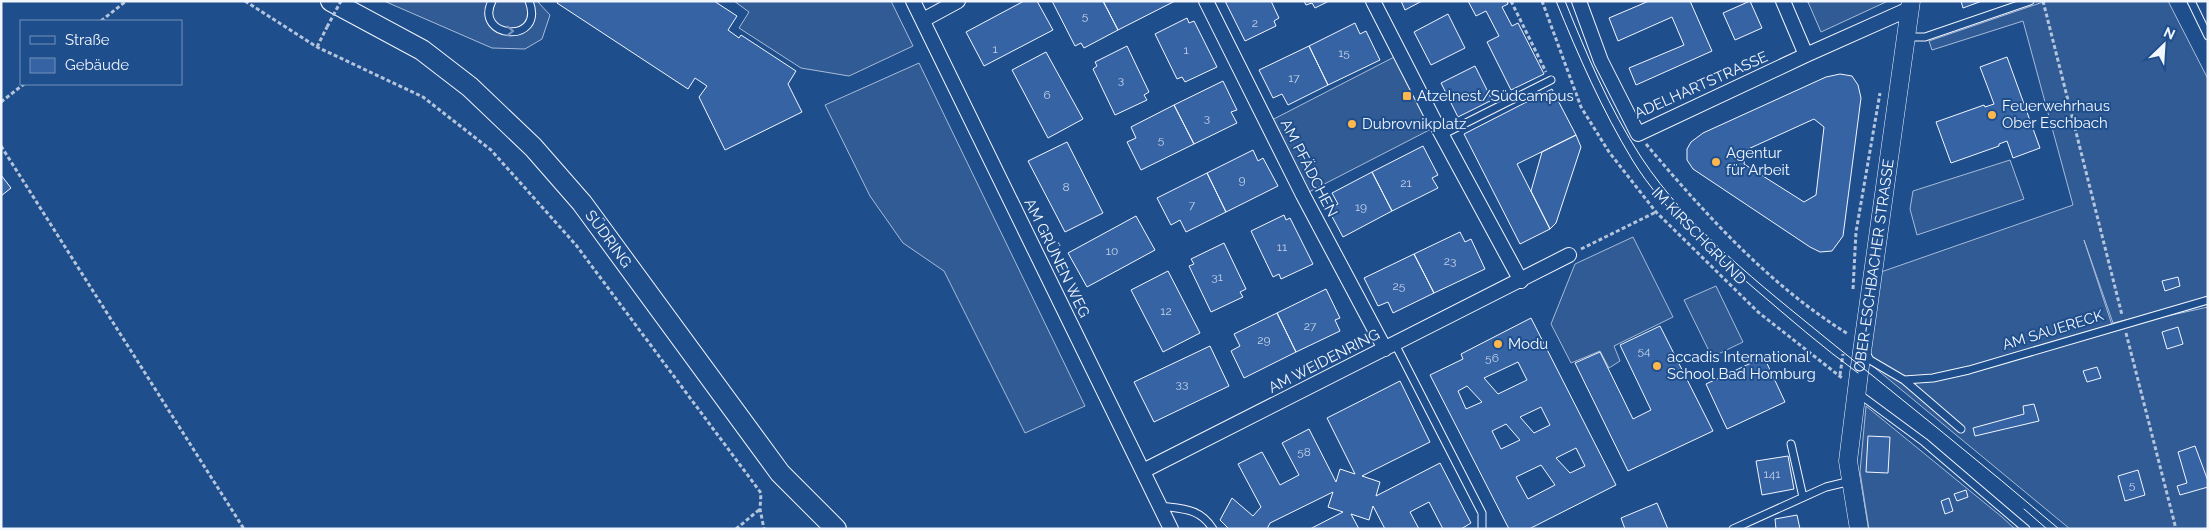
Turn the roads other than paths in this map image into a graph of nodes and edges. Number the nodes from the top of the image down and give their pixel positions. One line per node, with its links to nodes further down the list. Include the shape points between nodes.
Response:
1 (331, 1): 17 (main road, SÜDRING)
2 (356, 1): 17 (main road)
3 (492, 1): 4 (lane, one-way to 4, via 489,9 493,25 510,33 523,29 528,23)
4 (529, 1)
5 (914, 1): 14 (street, AM GRÜNEN WEG)
6 (958, 1): 14 (street)
7 (1206, 1): 24 (street, AM PFÄDCHEN, via 1303,195)
8 (1374, 1): 20 (street)
9 (1579, 1): 18 (street, ADELHARTSTRASSE, via 1602,62 1638,134)
10 (1783, 1): 18 (street)
11 (2030, 1): 16 (lane, via 1925,37)
12 (2191, 1): 15 (lane)
13 (1910, 5): 16 (street, OBER-ESCHBACHER STRASSE); 18 (street, ADELHARTSTRASSE)
14 (923, 20): 30 (street, AM GRÜNEN WEG)
15 (2208, 36)
16 (1904, 37): 25 (street, OBER-ESCHBACHER STRASSE)
17 (422, 50): 34 (main road, SÜDRING, via 470,87 533,147 576,196 780,473)
18 (1806, 55)
19 (1549, 77): 20 (lane)
20 (1442, 135): 22 (street)
21 (1570, 255): 22 (street, AM WEIDENRING)
22 (1521, 281): 24 (street, AM WEIDENRING)
23 (2208, 300): 26 (lane, AM SAUERECK, via 1969,370)
24 (1390, 346): 30 (street, AM WEIDENRING); 37 (lane, via 1482,513)
25 (1863, 348): 26 (lane, via 1870,360); 27 (street, OBER-ESCHBACHER STRASSE)
26 (1904, 380): 28 (lane)
27 (1856, 392): 31 (street, OBER-ESCHBACHER STRASSE, via 1848,461); 40 (lane, via 1924,442)
28 (1961, 429)
29 (1791, 444): 32 (lane)
30 (1143, 471): 33 (street, AM GRÜNEN WEG)
31 (1852, 481): 32 (lane); 39 (street, OBER-ESCHBACHER STRASSE)
32 (1803, 497): 38 (lane)
33 (1160, 506): 35 (street, AM GRÜNEN WEG); 36 (lane, via 1191,510 1206,518)
34 (836, 529)
35 (1171, 529)
36 (1213, 529)
37 (1482, 529)
38 (1733, 529)
39 (1859, 529)
40 (2026, 529)

